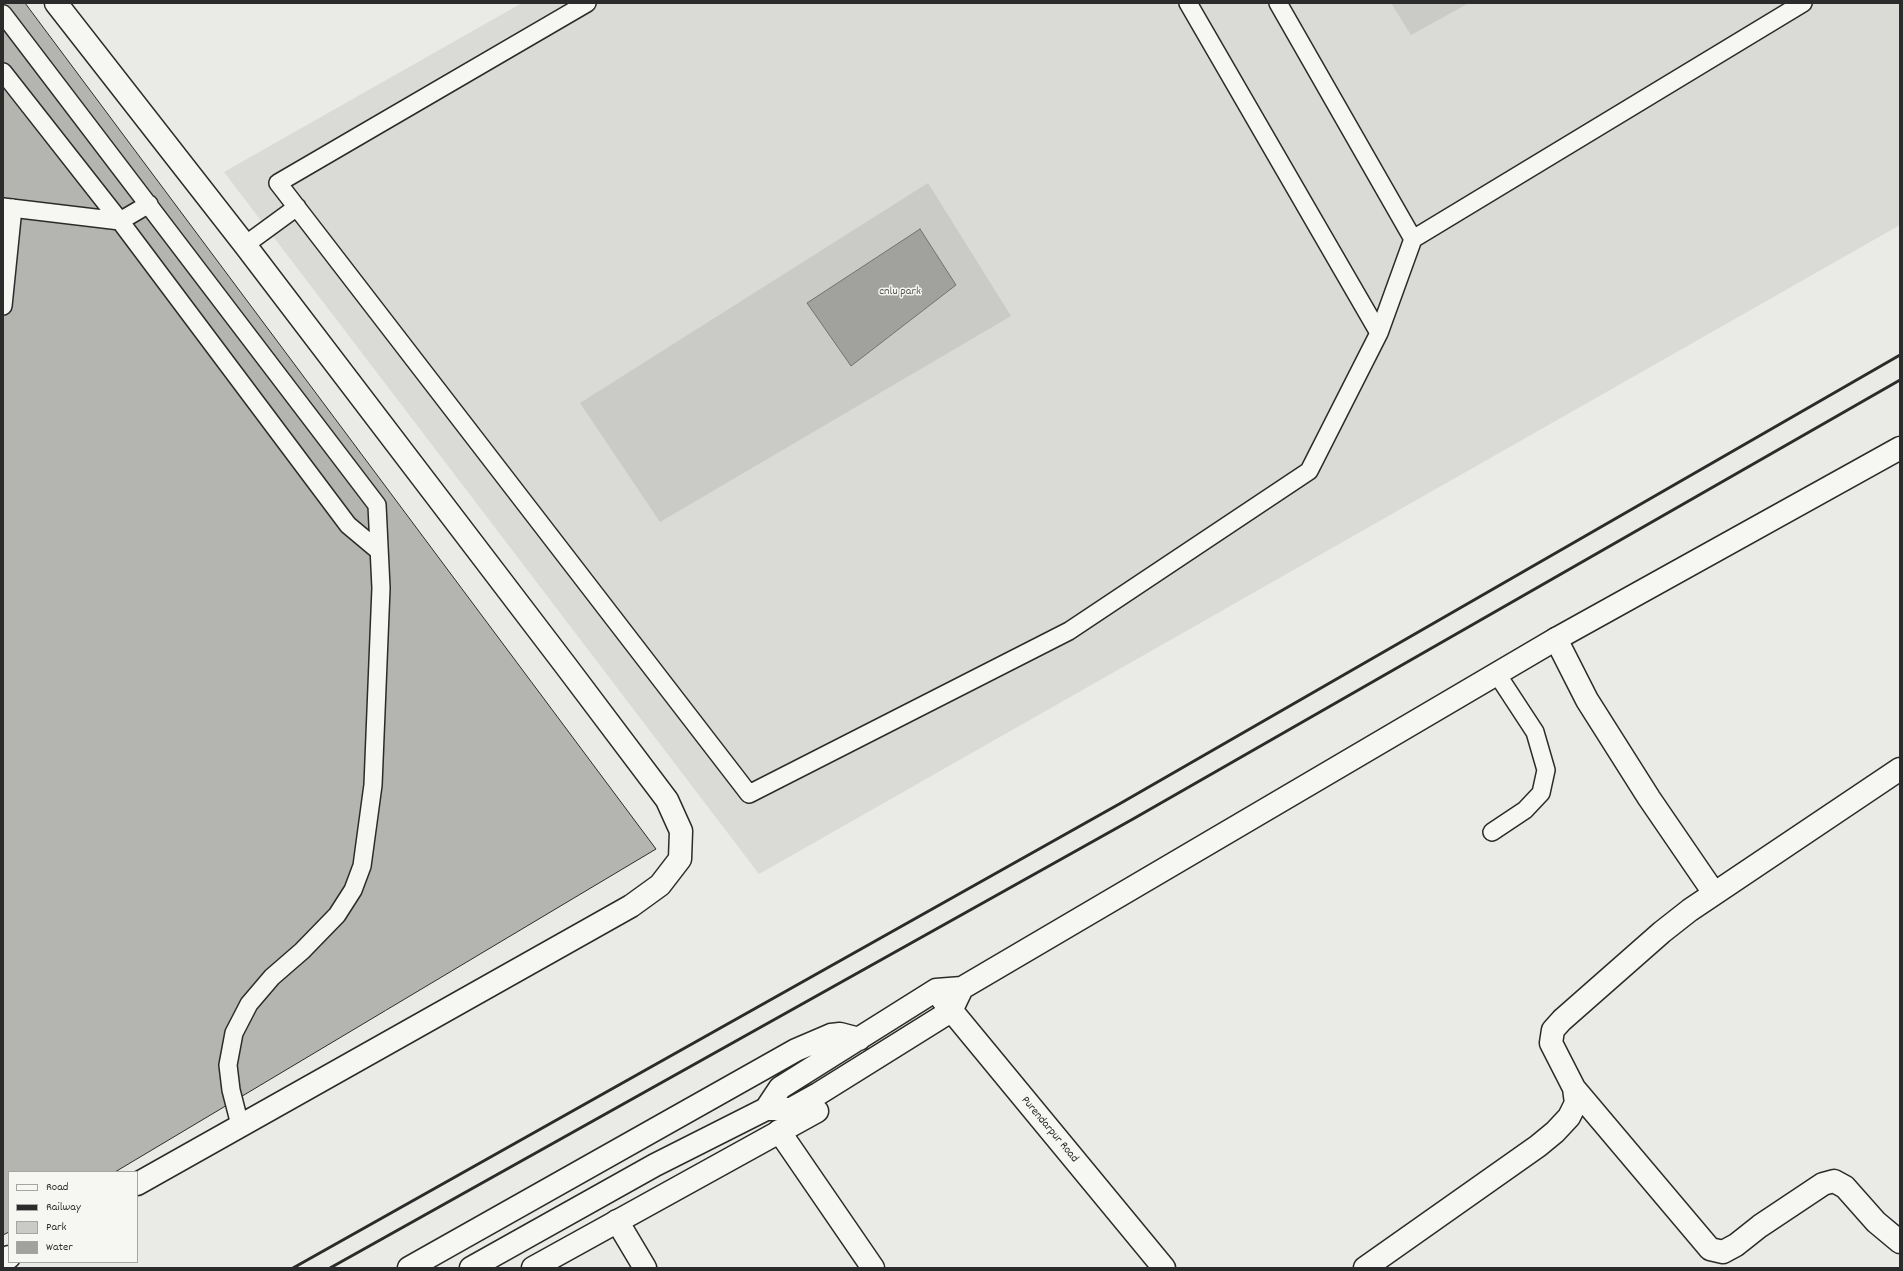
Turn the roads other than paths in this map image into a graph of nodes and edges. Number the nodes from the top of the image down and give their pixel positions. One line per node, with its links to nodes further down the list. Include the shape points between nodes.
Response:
1 (56, 3): 13 (street)
2 (587, 3): 10 (lane, via 278,183)
3 (1188, 3): 15 (lane)
4 (1278, 3): 12 (lane)
5 (1803, 3): 12 (lane)
6 (3, 14): 8 (lane)
7 (3, 72): 11 (lane)
8 (149, 204): 11 (lane); 17 (lane, via 377,505)
9 (8, 207): 11 (lane); 14 (lane)
10 (297, 207): 13 (lane); 15 (lane, via 749,794 1069,631 1309,471)
11 (120, 221): 17 (lane, via 348,526)
12 (1413, 239): 15 (lane)
13 (245, 245): 30 (street, via 662,794 681,831 680,859 660,885 631,906)
14 (3, 306)
15 (1379, 333)
16 (1900, 448): 18 (street)
17 (379, 551): 30 (lane, via 381,588 373,785 362,866 353,890 337,915 272,977 249,1004 234,1033 228,1065)
18 (1556, 639): 19 (street); 22 (street, via 1587,700 1649,798)
19 (1497, 674): 21 (lane, via 1535,732 1546,770 1541,793 1524,810); 23 (street)
20 (1900, 769): 22 (street)
21 (1492, 832)
22 (1714, 893): 28 (street, via 1662,932 1553,1030 1551,1043)
23 (962, 988): 24 (street); 25 (street)
24 (936, 990): 25 (street, Purendarpur Road); 26 (street)
25 (951, 1011): 27 (street); 40 (street, Purendarpur Road)
26 (859, 1039): 29 (street, via 780,1088); 35 (street, via 840,1034 831,1035 796,1050)
27 (838, 1081): 29 (street, via 791,1109); 31 (street, via 831,1101)
28 (1574, 1088): 34 (street, via 1710,1250 1723,1252 1736,1246 1760,1226 1823,1184 1834,1181 1845,1187 1876,1222); 41 (street, via 1576,1103 1569,1117 1555,1132)
29 (766, 1109): 36 (street, via 655,1165)
30 (240, 1125): 32 (street)
31 (779, 1131): 33 (street); 39 (street)
32 (138, 1183)
33 (617, 1221): 37 (street); 38 (street)
34 (1900, 1242)
35 (409, 1268)
36 (472, 1268)
37 (533, 1268)
38 (644, 1268)
39 (873, 1268)
40 (1164, 1268)
41 (1365, 1268)

